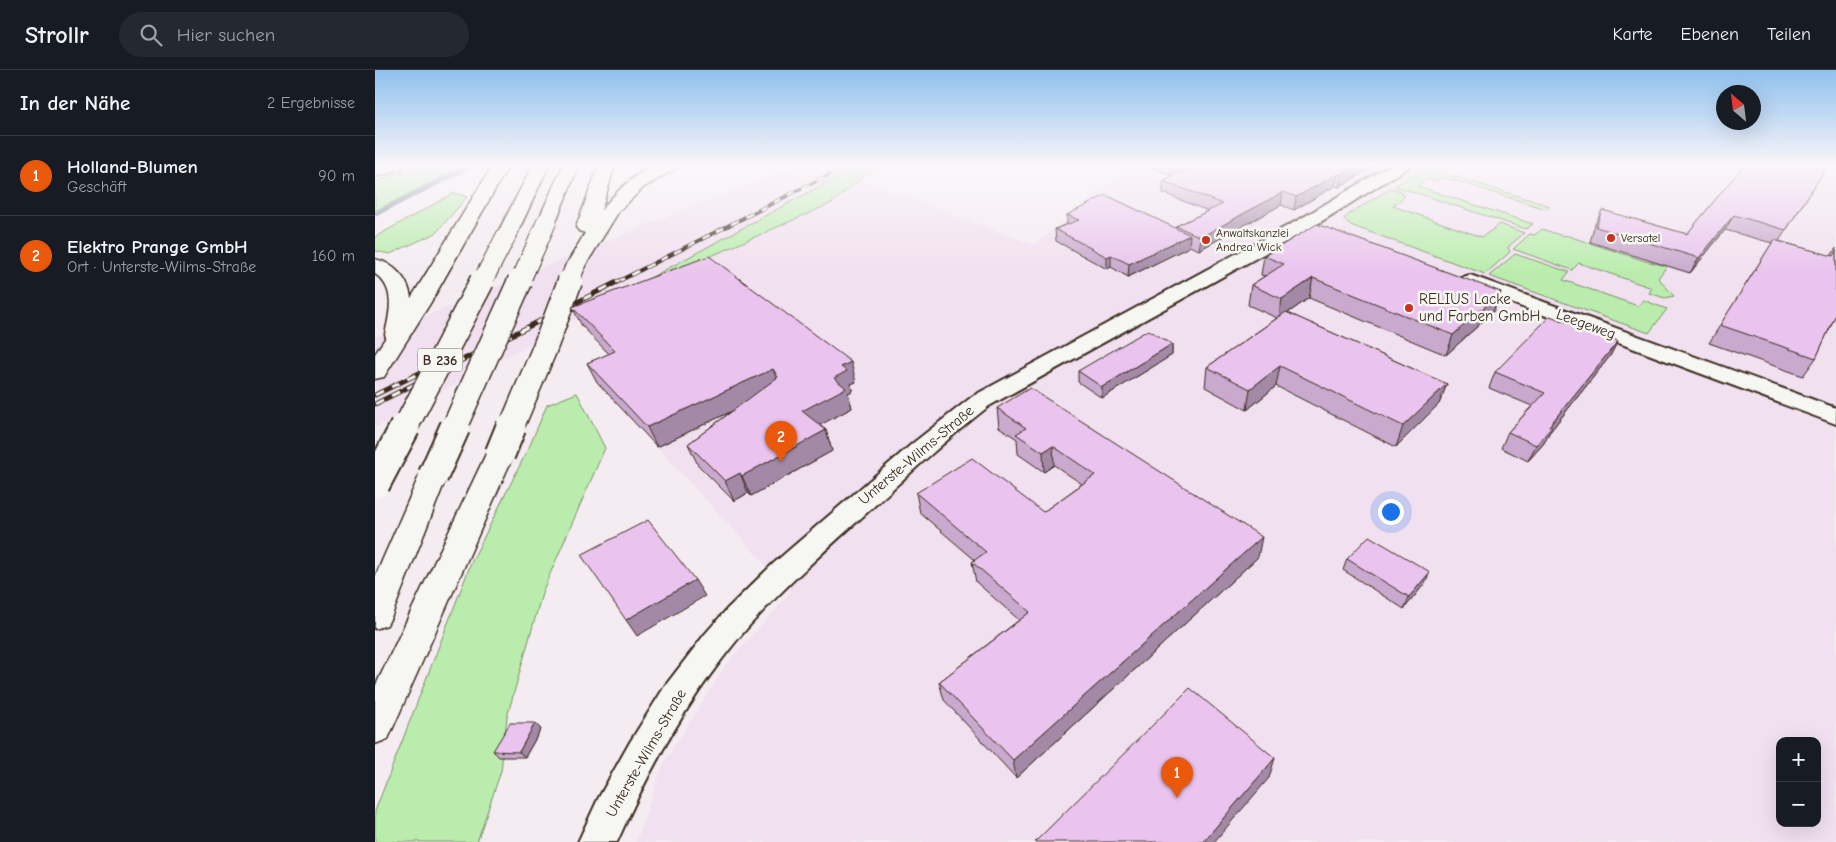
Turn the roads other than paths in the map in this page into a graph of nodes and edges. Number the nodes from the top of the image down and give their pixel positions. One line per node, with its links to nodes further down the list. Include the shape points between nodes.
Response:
1 (480, 201): 12 (highway)
2 (523, 201): 15 (highway, B 236, bridge)
3 (556, 201): 16 (highway, B 236, bridge)
4 (596, 201): 9 (highway)
5 (618, 201): 9 (highway, via 604,217)
6 (1343, 201): 7 (street, Unterste-Wilms-Straße)
7 (1308, 222): 8 (street); 18 (street, Unterste-Wilms-Straße, via 988,397 950,423 792,564 738,619 679,694 616,800)
8 (1335, 232)
9 (575, 267): 17 (highway, bridge, via 500,454)
10 (383, 270): 12 (highway, via 400,289)
11 (1451, 274): 14 (street, Leegeweg)
12 (395, 338): 13 (highway)
13 (375, 372)
14 (1836, 416)
15 (375, 484)
16 (375, 614)
17 (375, 727)
18 (597, 842)

